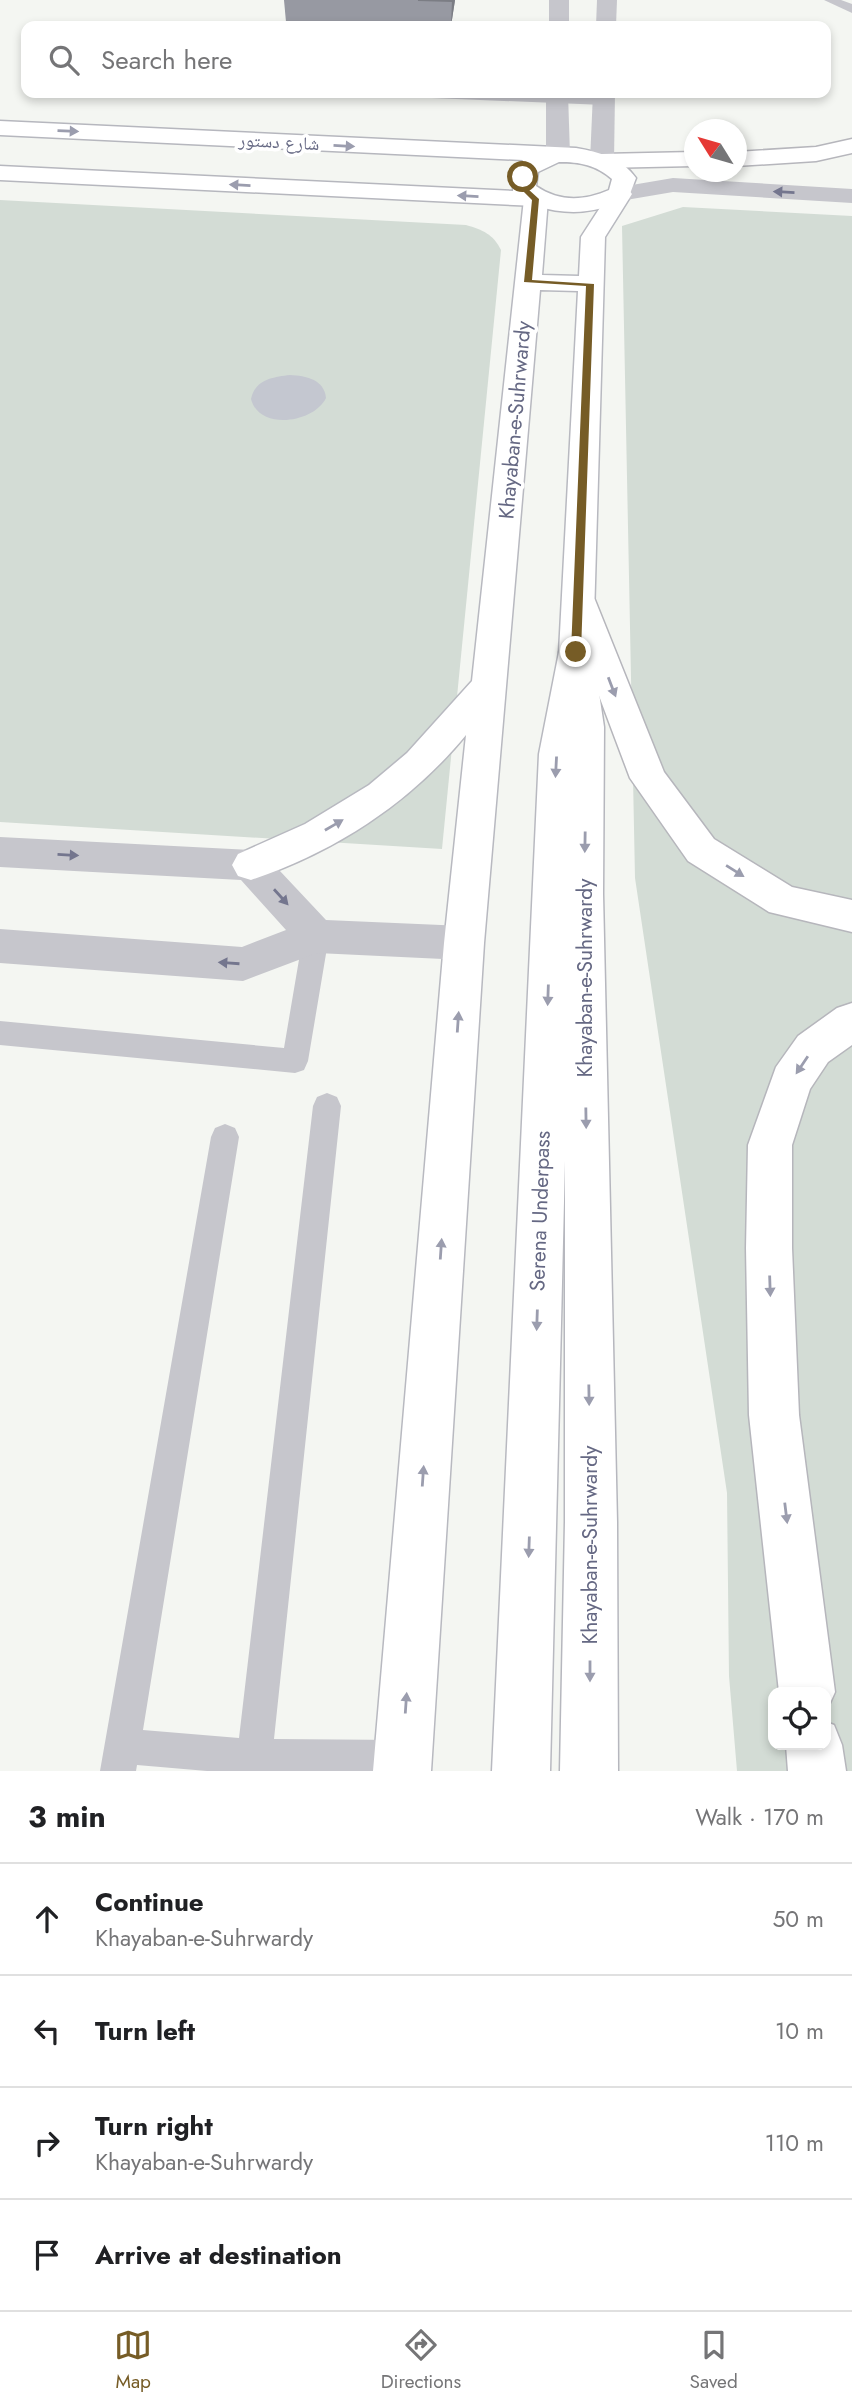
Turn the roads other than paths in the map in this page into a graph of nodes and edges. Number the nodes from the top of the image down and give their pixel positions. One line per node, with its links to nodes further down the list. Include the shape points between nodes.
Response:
1 (559, 0): 5 (street)
2 (607, 0): 6 (street)
3 (830, 0): 4 (lane)
4 (852, 9)
5 (559, 21)
6 (606, 21)
7 (557, 98): 11 (street)
8 (604, 98): 17 (street)
9 (0, 128): 11 (main road, شارع دستور, one-way to 11)
10 (852, 146): 12 (main road, via 816,154)
11 (558, 155): 17 (main road, شارع دستور, via 582,155); 20 (main road, via 542,159 523,177 524,189)
12 (747, 158)
13 (684, 161): 17 (main road)
14 (684, 170): 17 (street)
15 (747, 170): 18 (street)
16 (0, 173): 20 (main road, one-way to 16)
17 (612, 174): 19 (street, one-way to 17, via 673,185); 20 (main road, via 593,205); 22 (main road, Khayaban-e-Suhrwardy, via 593,237)
18 (852, 175)
19 (852, 196)
20 (536, 199): 21 (main road, Khayaban-e-Suhrwardy)
21 (528, 282): 22 (main road); 25 (main road, Khayaban-e-Suhrwardy)
22 (590, 284): 23 (main road, Khayaban-e-Suhrwardy)
23 (579, 600): 24 (main road, Khayaban-e-Suhrwardy); 28 (main road, one-way to 28, via 648,778 701,850 783,901)
24 (576, 652): 41 (main road, Serena Underpass, one-way to 41, via 556,768); 42 (main road, Khayaban-e-Suhrwardy, one-way to 42, via 586,727)
25 (491, 682): 27 (main road, one-way to 25, via 300,845 381,795 418,764); 30 (main road, Khayaban-e-Suhrwardy)
26 (0, 852): 27 (street, one-way to 27)
27 (251, 864): 29 (street, one-way to 29)
28 (852, 916)
29 (316, 936): 30 (street); 31 (street, one-way to 31, via 243,964); 33 (lane, via 295,1061)
30 (464, 943): 40 (main road, Khayaban-e-Suhrwardy, one-way to 30)
31 (0, 946)
32 (852, 1021): 36 (main road, one-way to 36, via 813,1049 791,1081 770,1145 774,1415)
33 (0, 1033)
34 (327, 1106): 39 (lane)
35 (225, 1138): 38 (lane)
36 (806, 1687)
37 (815, 1750): 43 (main road)
38 (120, 1758): 39 (lane)
39 (254, 1764): 40 (lane)
40 (402, 1765)
41 (521, 1771)
42 (589, 1771)
43 (817, 1771)

